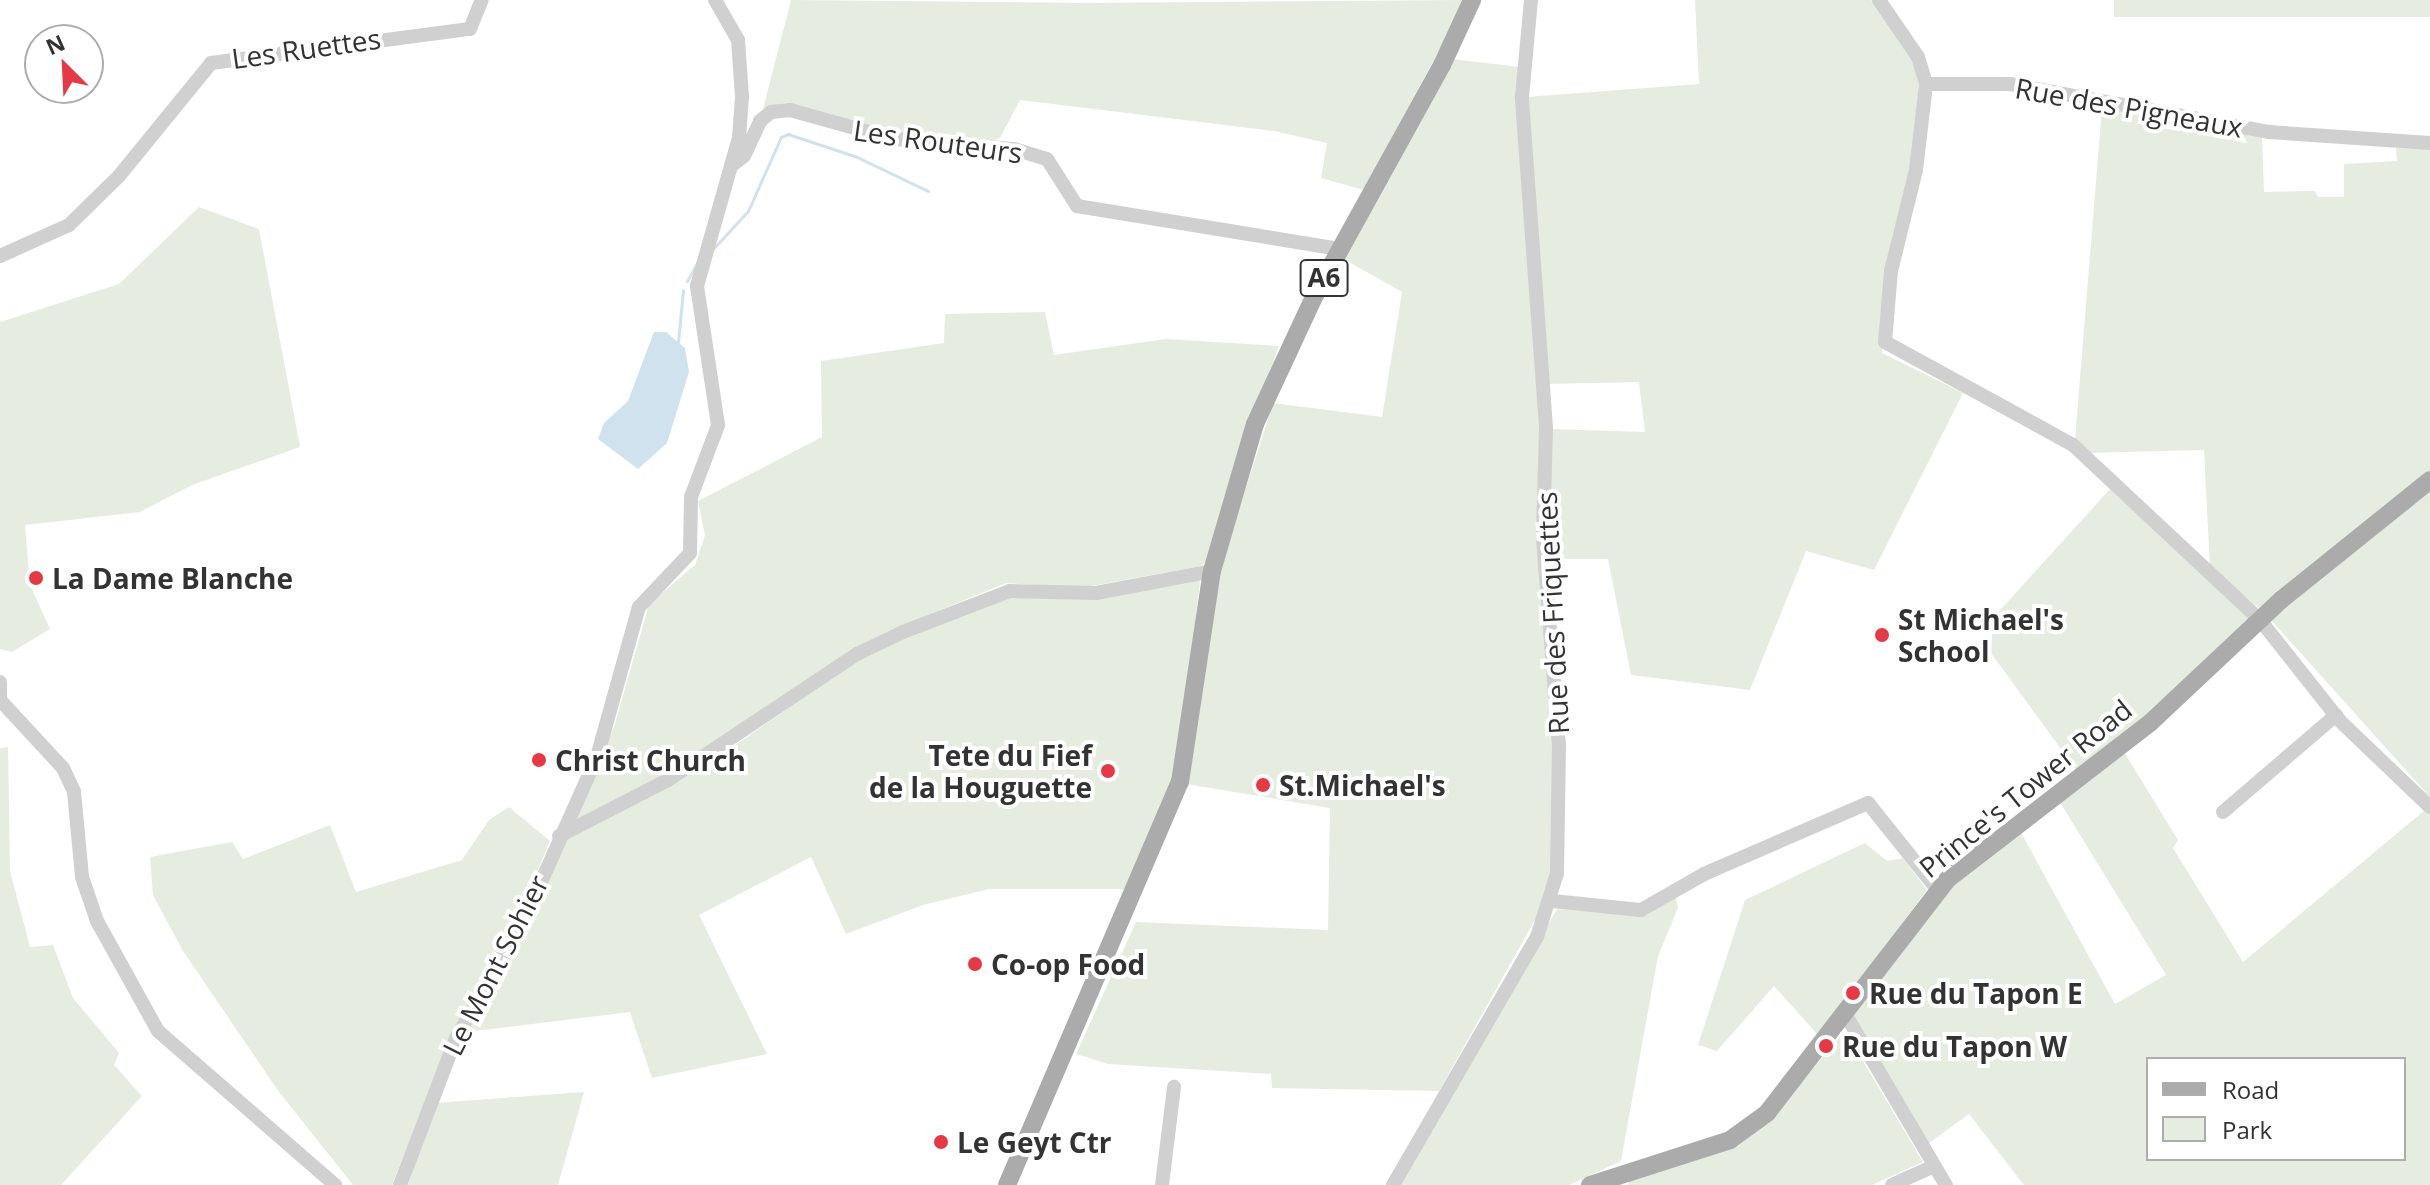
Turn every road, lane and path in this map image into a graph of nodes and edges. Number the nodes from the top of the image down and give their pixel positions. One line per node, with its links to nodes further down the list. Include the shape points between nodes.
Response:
1 (482, 0): 10 (street, Les Ruettes, via 470,29 211,63 119,176 69,225)
2 (715, 0): 8 (street, via 733,28 742,67 741,118)
3 (1472, 0): 9 (main road, A6, via 1442,65)
4 (1531, 0): 21 (street, Rue des Friquettes, via 1522,97 1546,427 1543,536 1559,746)
5 (1879, 0): 6 (street, via 1918,57)
6 (1926, 84): 7 (street, Rue des Pigneaux, via 2010,84 2269,132); 13 (street, via 1916,170 1891,271 1885,342 2073,445)
7 (2430, 143)
8 (731, 166): 9 (street, Les Routeurs, via 744,156 760,121 771,112 790,110 894,139 1014,149 1047,159 1077,206); 19 (street, Le Mont Sohier, via 697,286 718,425 691,497 690,553 639,607 597,757)
9 (1339, 249): 12 (main road, A6, via 1255,424)
10 (0, 256)
11 (2430, 480): 13 (main road, Prince's Tower Road)
12 (1212, 571): 19 (street, via 1096,593 1010,591 903,632 857,654 668,780); 28 (main road, A6, via 1180,782)
13 (2260, 620): 16 (street); 20 (main road, Prince's Tower Road, via 2150,723)
14 (0, 682): 15 (street)
15 (0, 699): 26 (street, via 63,768 74,792 82,877 97,921 158,1031)
16 (2336, 715): 17 (street); 18 (street)
17 (2430, 807)
18 (2223, 812)
19 (559, 836): 27 (street, Le Mont Sohier, via 524,920 456,1038)
20 (1937, 889): 21 (street, via 1868,803 1704,874 1641,910); 22 (main road, Prince's Tower Road)
21 (1552, 901): 30 (street, Rue des Friquettes, via 1537,937)
22 (1844, 1012): 24 (street); 25 (main road, Prince's Tower Road, via 1785,1092 1748,1128)
23 (1174, 1087): 29 (street)
24 (1932, 1167): 32 (street); 33 (street)
25 (1622, 1178): 31 (main road, Prince's Tower Road)
26 (335, 1185)
27 (400, 1185)
28 (1007, 1185)
29 (1162, 1185)
30 (1393, 1185)
31 (1590, 1185)
32 (1892, 1185)
33 (1946, 1185)

